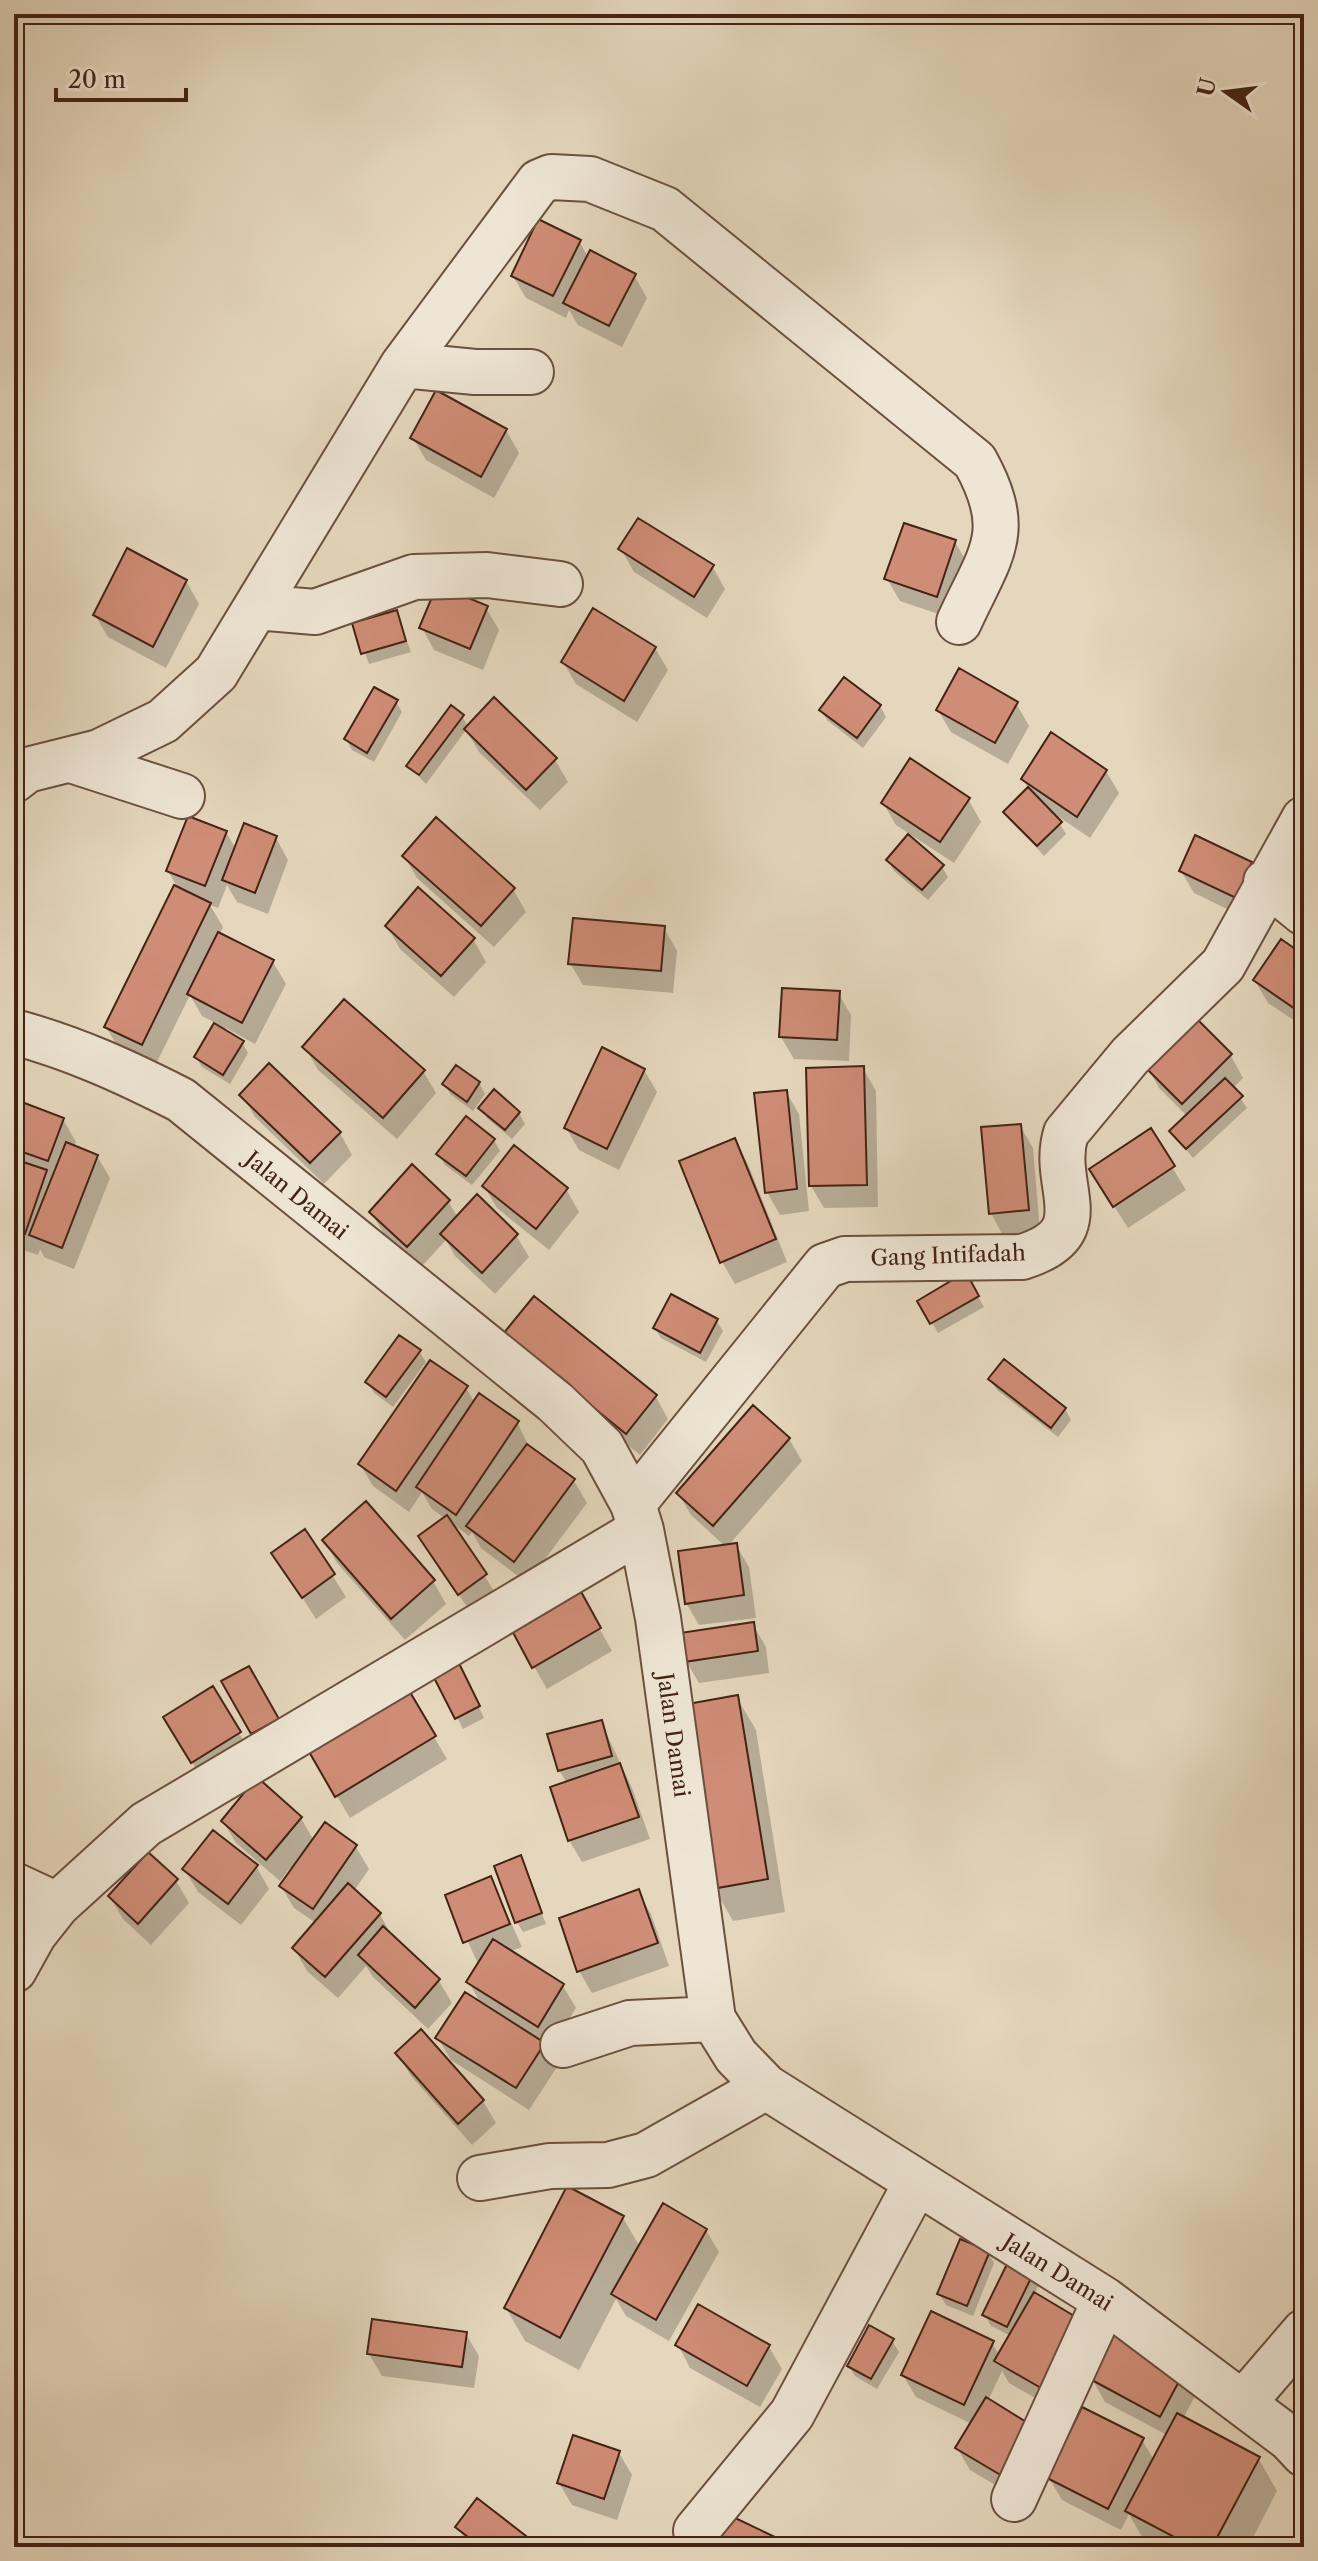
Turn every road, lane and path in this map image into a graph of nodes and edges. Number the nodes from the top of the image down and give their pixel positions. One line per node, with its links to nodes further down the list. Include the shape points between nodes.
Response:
1 (403, 365): 2 (street); 4 (street); 5 (street, via 539,182 551,177 590,179 665,209 975,461 995,501 997,529)
2 (531, 372)
3 (560, 584): 4 (street, via 487,575 414,577 315,612)
4 (256, 607): 6 (street, via 216,673 163,721)
5 (959, 622)
6 (71, 760): 7 (street, via 27,770); 8 (street)
7 (14, 780)
8 (182, 796)
9 (1304, 819): 10 (street, Gang Intifadah)
10 (1266, 882): 11 (street); 13 (street, Gang Intifadah, via 1223,965 1130,1056 1066,1133 1062,1147 1070,1207 1065,1230 1049,1248 1022,1257 864,1257 825,1266)
11 (1304, 913)
12 (14, 1032): 13 (street, Jalan Damai, via 108,1063 181,1100 555,1402 602,1447)
13 (637, 1517): 15 (street, via 146,1824); 17 (street, Jalan Damai, via 658,1618)
14 (14, 1885): 15 (street)
15 (57, 1905): 16 (street)
16 (14, 1970)
17 (713, 2019): 18 (street, via 630,2023); 19 (street, Jalan Damai, via 736,2056)
18 (563, 2045)
19 (766, 2087): 20 (street, via 646,2155 608,2165 550,2166); 21 (street, Jalan Damai)
20 (480, 2178)
21 (916, 2183): 22 (street, Jalan Damai); 27 (street, via 792,2414)
22 (1105, 2300): 24 (street, Jalan Damai); 26 (street)
23 (1304, 2332): 24 (street)
24 (1243, 2403): 25 (street, Jalan Damai)
25 (1304, 2454)
26 (1014, 2499)
27 (696, 2531)

